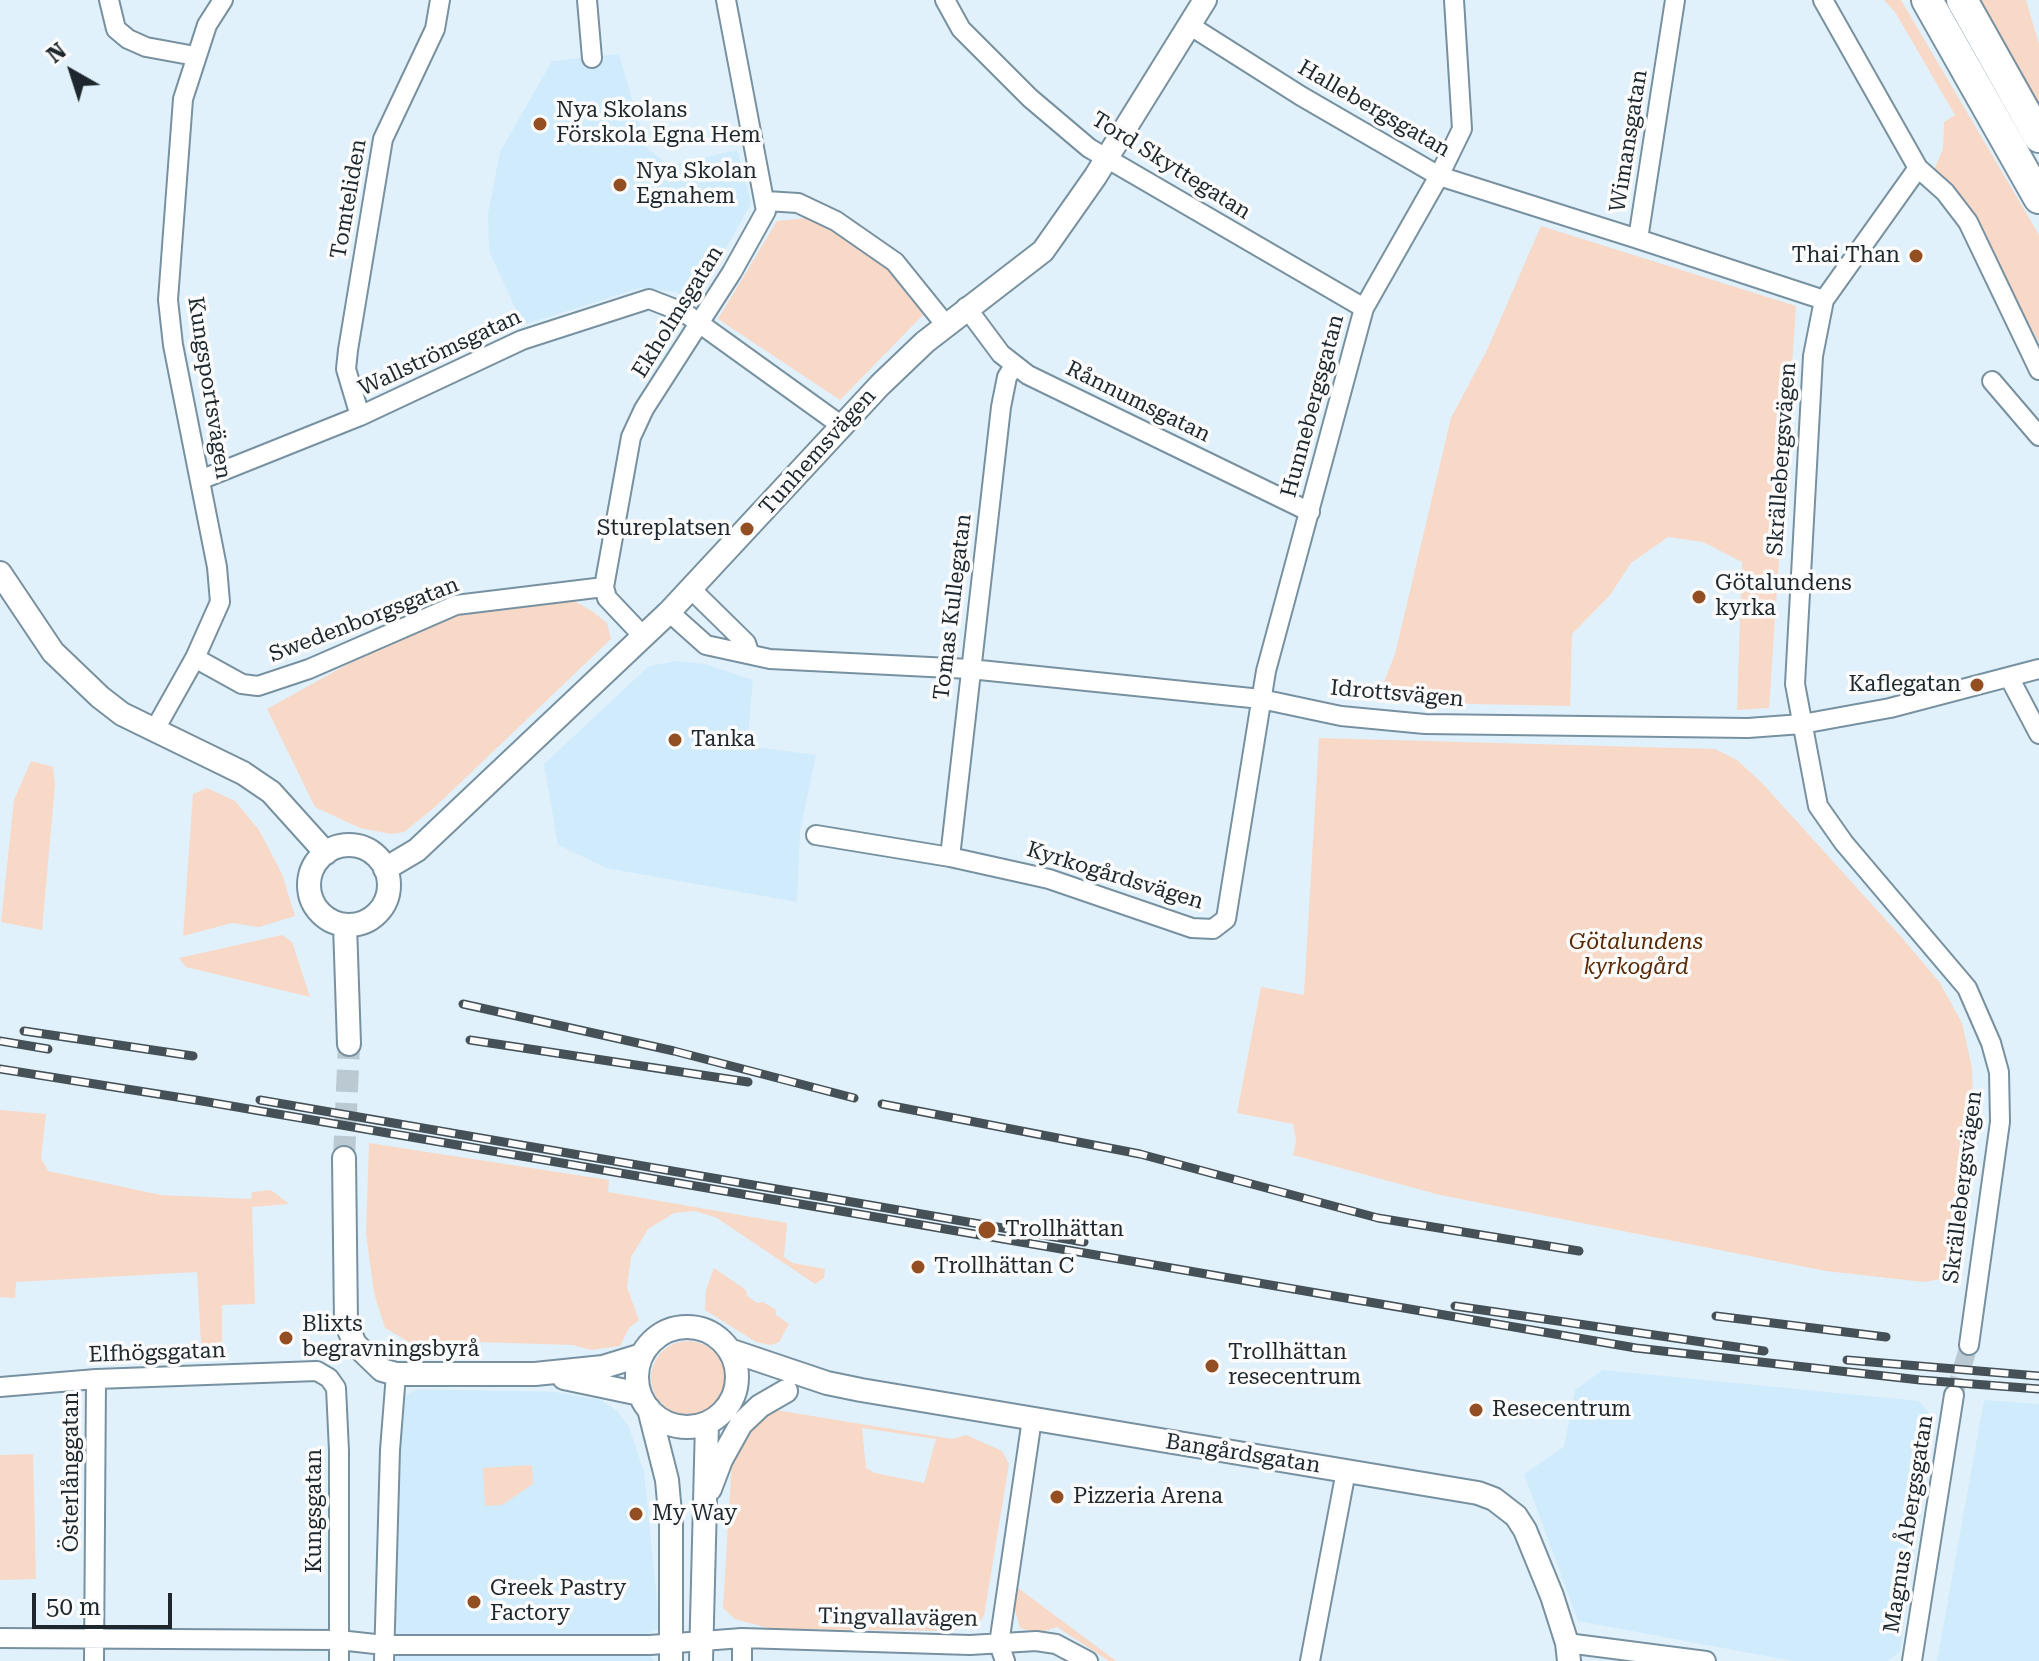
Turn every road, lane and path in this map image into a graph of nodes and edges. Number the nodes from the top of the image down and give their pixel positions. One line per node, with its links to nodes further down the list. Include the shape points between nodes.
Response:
1 (109, 0): 14 (street, via 116,29 128,39)
2 (223, 0): 14 (street, Kungsportsvägen)
3 (440, 0): 31 (street, Tomteliden, via 435,29 383,139 348,350 351,391)
4 (587, 0): 15 (street)
5 (726, 0): 21 (street)
6 (945, 0): 17 (street, Tord Skyttegatan, via 961,29 1030,98)
7 (1205, 0): 13 (street, Tunhemsvägen)
8 (1454, 0): 19 (street, Hunnebergsgatan, via 1462,129)
9 (1675, 0): 22 (street, Wimansgatan)
10 (1823, 0): 18 (street)
11 (1927, 0): 20 (highway)
12 (1962, 0): 16 (highway)
13 (1189, 25): 17 (street, Tunhemsvägen); 19 (street, Hallebergsgatan)
14 (195, 56): 34 (street, Kungsportsvägen, via 183,99 168,300)
15 (592, 58)
16 (2039, 137)
17 (1106, 160): 24 (street, Tunhemsvägen, via 1043,251); 25 (street, Tord Skyttegatan)
18 (1918, 168): 23 (street, Skrällebergsvägen); 29 (street, via 1968,222)
19 (1439, 176): 22 (street, Hallebergsgatan); 25 (street, Hunnebergsgatan)
20 (2039, 198)
21 (766, 201): 26 (street, Ekholmsgatan, via 762,223); 27 (street, via 798,203 836,221 895,262)
22 (1638, 239): 23 (street, Wimansgatan)
23 (1824, 300): 47 (street, Skrällebergsvägen, via 1813,356 1795,649)
24 (966, 307): 27 (street, Tunhemsvägen); 28 (street, Rånnumsgatan)
25 (1364, 308): 35 (street, Hunnebergsgatan)
26 (700, 324): 31 (street, Wallströmsgatan, via 649,299 635,301 522,340); 32 (street); 37 (street, Ekholmsgatan, via 631,437)
27 (945, 324): 32 (street, Tunhemsvägen)
28 (1014, 366): 35 (street, Rånnumsgatan); 43 (street, Tomas Kullegatan, via 1001,407)
29 (2039, 370)
30 (1992, 381): 33 (street)
31 (360, 416): 34 (street, Wallströmsgatan)
32 (842, 426): 38 (street, Tunhemsvägen)
33 (2039, 436)
34 (200, 480): 42 (street, Kungsportsvägen, via 220,602)
35 (1310, 512): 46 (street, Hunnebergsgatan)
36 (0, 573): 48 (street, via 44,639 80,680 122,714)
37 (604, 587): 40 (street, via 607,598); 42 (street, Swedenborgsgatan, via 456,605 320,665 258,686 242,684)
38 (691, 589): 39 (street, Tunhemsvägen); 41 (street, via 730,625)
39 (669, 612): 40 (street, Tunhemsvägen); 41 (street, Idrottsvägen, via 706,645)
40 (643, 636): 53 (street, Tunhemsvägen, via 417,850)
41 (749, 652): 43 (street, Idrottsvägen, via 770,659)
42 (195, 658): 48 (street, Kungsportsvägen)
43 (970, 669): 46 (street, Idrottsvägen); 52 (street, Tomas Kullegatan)
44 (2039, 669): 45 (street, Idrottsvägen)
45 (2009, 677): 47 (street, Idrottsvägen); 49 (street)
46 (1261, 699): 47 (street, Idrottsvägen, via 1341,716 1425,724); 52 (street, Kyrkogårdsvägen, via 1226,919 1213,929 1192,928 1049,879)
47 (1802, 724): 57 (street, Skrällebergsvägen, via 1818,806 1967,988 1999,1072 2000,1122)
48 (154, 731): 51 (street, via 271,792)
49 (2039, 734)
50 (816, 835): 52 (street, Kyrkogårdsvägen)
51 (326, 853): 53 (street, via 336,847 359,847); 54 (street, via 311,872 310,896 323,916)
52 (950, 857)
53 (385, 869): 54 (street, via 387,896 381,908 372,918)
54 (345, 925): 55 (street)
55 (349, 1044)
56 (344, 1158): 61 (street, via 346,1323 363,1354)
57 (1969, 1345)
58 (729, 1350): 59 (street, via 711,1333 687,1327 663,1333); 64 (street); 67 (street, via 737,1371)
59 (642, 1355): 62 (street, via 603,1367); 69 (street, via 637,1378)
60 (317, 1371): 63 (street, Elfhögsgatan); 77 (street, Kungsgatan, via 336,1388 338,1400)
61 (396, 1374): 62 (street); 82 (street)
62 (535, 1374): 69 (street)
63 (96, 1379): 65 (street, Elfhögsgatan); 75 (street, Österlånggatan)
64 (827, 1383): 66 (street); 70 (street, Bangårdsgatan)
65 (0, 1387)
66 (786, 1391): 67 (street); 73 (street, via 741,1424)
67 (735, 1393): 71 (street, via 721,1414)
68 (1954, 1395): 89 (street, Magnus Åbergsgatan)
69 (644, 1402): 71 (street, via 677,1426); 79 (street, via 667,1480)
70 (1032, 1419): 72 (street, Bangårdsgatan); 80 (street)
71 (707, 1423): 73 (street)
72 (1346, 1471): 81 (street, Bangårdsgatan, via 1478,1493 1516,1516 1530,1540); 87 (street)
73 (703, 1509): 78 (street)
74 (0, 1638): 75 (street, Tingvallavägen)
75 (94, 1638): 77 (street, Tingvallavägen); 83 (street, Österlånggatan)
76 (742, 1638): 78 (street, Tingvallavägen); 80 (street, Tingvallavägen); 85 (street)
77 (339, 1640): 82 (street, Tingvallavägen); 84 (street, Kungsgatan)
78 (701, 1650): 79 (street, Tingvallavägen)
79 (671, 1651): 82 (street, Tingvallavägen, via 650,1645 447,1645)
80 (1002, 1652): 86 (street, Tingvallavägen, via 1056,1644)
81 (1568, 1652): 88 (street)
82 (384, 1653)
83 (94, 1661)
84 (339, 1661)
85 (742, 1661)
86 (1088, 1661)
87 (1310, 1661)
88 (1706, 1661)
89 (1912, 1661)

